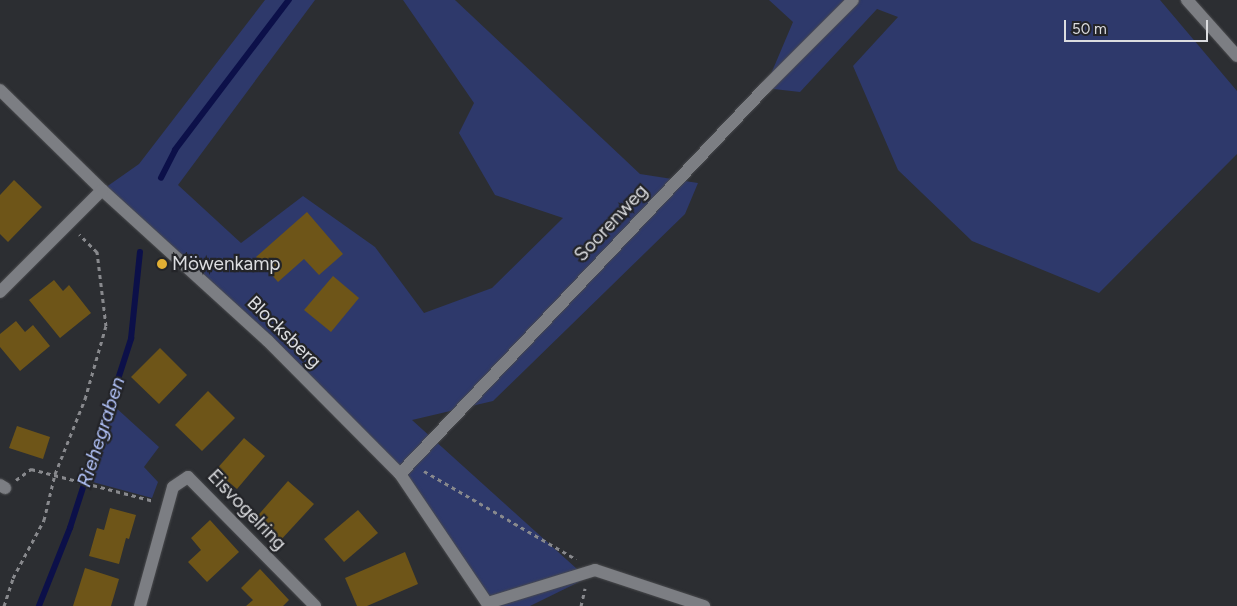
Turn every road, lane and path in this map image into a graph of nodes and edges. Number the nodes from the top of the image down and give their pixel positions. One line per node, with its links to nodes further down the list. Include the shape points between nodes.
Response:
1 (853, 0): 8 (street, Soorenweg, via 765,88)
2 (1187, 0): 3 (street)
3 (1237, 56)
4 (0, 90): 5 (street, Blocksberg)
5 (102, 190): 6 (street); 10 (street, Blocksberg, via 268,341)
6 (68, 223): 7 (street); 9 (path, via 97,252 106,326 85,399)
7 (0, 292)
8 (410, 463): 10 (street, Soorenweg); 13 (path)
9 (55, 474): 11 (path, via 31,470); 12 (path, via 89,486); 15 (path, via 44,520 13,578)
10 (400, 474): 14 (street, Blocksberg)
11 (2, 486)
12 (168, 505): 16 (street, Eisvogelring); 17 (street, Eisvogelring, via 173,487 188,477)
13 (595, 570): 14 (street); 18 (street)
14 (489, 604)
15 (4, 606)
16 (140, 606)
17 (315, 606)
18 (704, 606)

